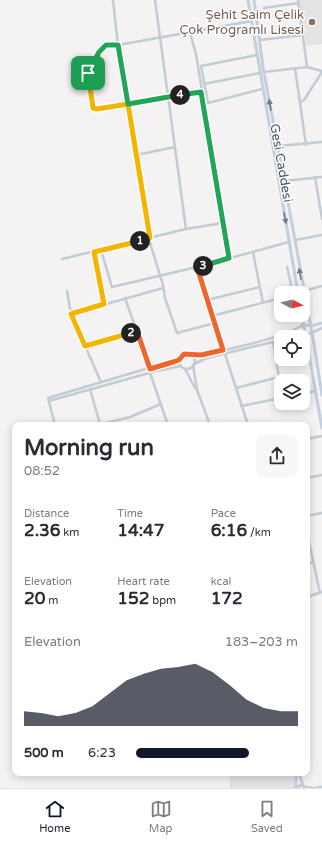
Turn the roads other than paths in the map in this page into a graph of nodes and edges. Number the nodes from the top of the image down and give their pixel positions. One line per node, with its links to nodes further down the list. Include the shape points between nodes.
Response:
1 (112, 0): 12 (street)
2 (155, 0): 10 (street)
3 (248, 0): 7 (main road, Gesi Caddesi)
4 (254, 0): 11 (main road, Gesi Caddesi)
5 (298, 2): 6 (street); 9 (street)
6 (264, 8)
7 (252, 21): 8 (street); 13 (main road, Gesi Caddesi)
8 (190, 33): 10 (street); 21 (street, via 196,54)
9 (304, 35): 11 (street); 14 (street)
10 (159, 38): 12 (street); 22 (street)
11 (260, 40): 16 (main road, Gesi Caddesi)
12 (118, 45): 24 (street); 24 (street, via 106,45 99,52 88,73 93,108)
13 (257, 55): 18 (main road, Gesi Caddesi); 19 (street, via 201,66)
14 (308, 66): 15 (street); 17 (street)
15 (295, 68): 16 (street); 23 (street)
16 (264, 72): 27 (main road, Gesi Caddesi, one-way to 16)
17 (322, 72): 23 (street, via 304,100)
18 (260, 73): 19 (street); 20 (main road, Gesi Caddesi)
19 (204, 84): 20 (street, via 208,103)
20 (262, 89): 39 (main road, Gesi Caddesi, one-way to 39)
21 (201, 92): 22 (street); 34 (street)
22 (167, 96): 24 (street); 28 (street)
23 (300, 102): 26 (street)
24 (128, 104): 29 (street)
25 (322, 142): 26 (street)
26 (306, 144): 27 (street)
27 (278, 146): 32 (main road, Gesi Caddesi)
28 (175, 147): 29 (street); 35 (street)
29 (136, 155): 37 (street)
30 (322, 177): 31 (street)
31 (315, 178): 32 (street); 33 (street)
32 (284, 182): 38 (main road, Gesi Caddesi)
33 (322, 219)
34 (223, 223): 35 (street); 43 (street)
35 (186, 229): 37 (street)
36 (322, 235): 38 (street)
37 (150, 238): 40 (street); 47 (street)
38 (294, 240): 50 (main road, Gesi Caddesi, one-way to 38)
39 (289, 242): 42 (street); 49 (main road, Gesi Caddesi)
40 (101, 250): 41 (street); 47 (street, via 112,288)
41 (94, 252): 44 (street); 60 (street)
42 (253, 252): 43 (street); 52 (street)
43 (229, 258): 45 (street)
44 (62, 259)
45 (197, 267): 47 (street); 57 (street)
46 (287, 267): 48 (street)
47 (160, 276): 53 (street)
48 (291, 286)
49 (297, 286)
50 (303, 286)
51 (322, 286): 54 (street)
52 (260, 287): 57 (street); 59 (street)
53 (163, 288): 56 (street); 65 (street, via 177,333)
54 (310, 289)
55 (67, 291): 61 (street)
56 (125, 298): 60 (street); 71 (street)
57 (208, 300): 62 (street)
58 (274, 300): 59 (street)
59 (263, 302): 62 (street)
60 (104, 304): 61 (street)
61 (71, 314): 74 (street)
62 (212, 316): 65 (street)
63 (310, 321): 68 (main road, Gesi Caddesi)
64 (303, 322): 67 (main road)
65 (215, 323): 75 (street)
66 (322, 323): 68 (main road)
67 (303, 326): 68 (main road); 70 (main road); 75 (street, via 294,331)
68 (311, 326): 72 (main road)
69 (322, 328): 72 (main road)
70 (304, 330)
71 (137, 331): 74 (street); 84 (street)
72 (312, 332): 80 (main road)
73 (273, 342): 76 (street); 87 (street)
74 (85, 346): 89 (street)
75 (223, 350): 77 (street)
76 (225, 354): 81 (street); 90 (street)
77 (191, 355): 78 (street, via 184,354); 81 (street)
78 (179, 360): 83 (street); 84 (street)
79 (322, 361): 80 (street)
80 (316, 363): 94 (main road)
81 (194, 364): 85 (street); 95 (street)
82 (310, 365): 92 (main road)
83 (181, 366): 85 (street); 86 (street)
84 (150, 369): 89 (street)
85 (185, 369): 95 (street)
86 (150, 373): 91 (street); 98 (street)
87 (278, 374)
88 (274, 378): 90 (street)
89 (101, 382): 97 (street, via 48,398)
90 (236, 388): 99 (street)
91 (90, 389): 97 (street); 101 (street)
92 (315, 391): 93 (street); 106 (main road)
93 (310, 392)
94 (322, 395)
95 (200, 398): 104 (street)
96 (274, 399): 99 (street)
97 (49, 401): 100 (street)
98 (161, 404): 102 (street); 103 (street)
99 (241, 406): 105 (street)
100 (54, 422)
101 (98, 422)
102 (109, 422)
103 (167, 422)
104 (209, 422)
105 (247, 422)
106 (322, 428)
107 (322, 436): 108 (street)
108 (310, 438)
109 (322, 475): 110 (street)
110 (310, 477)
111 (322, 513): 112 (street)
112 (310, 515)
113 (310, 547): 114 (street)
114 (313, 562): 115 (street); 116 (street)
115 (310, 563)
116 (321, 592): 117 (main road)
117 (310, 596)
118 (296, 776): 122 (main road)
119 (300, 776): 120 (main road)
120 (305, 787): 122 (main road); 123 (main road)
121 (322, 787): 124 (main road)
122 (295, 788)
123 (313, 788)
124 (316, 788)

